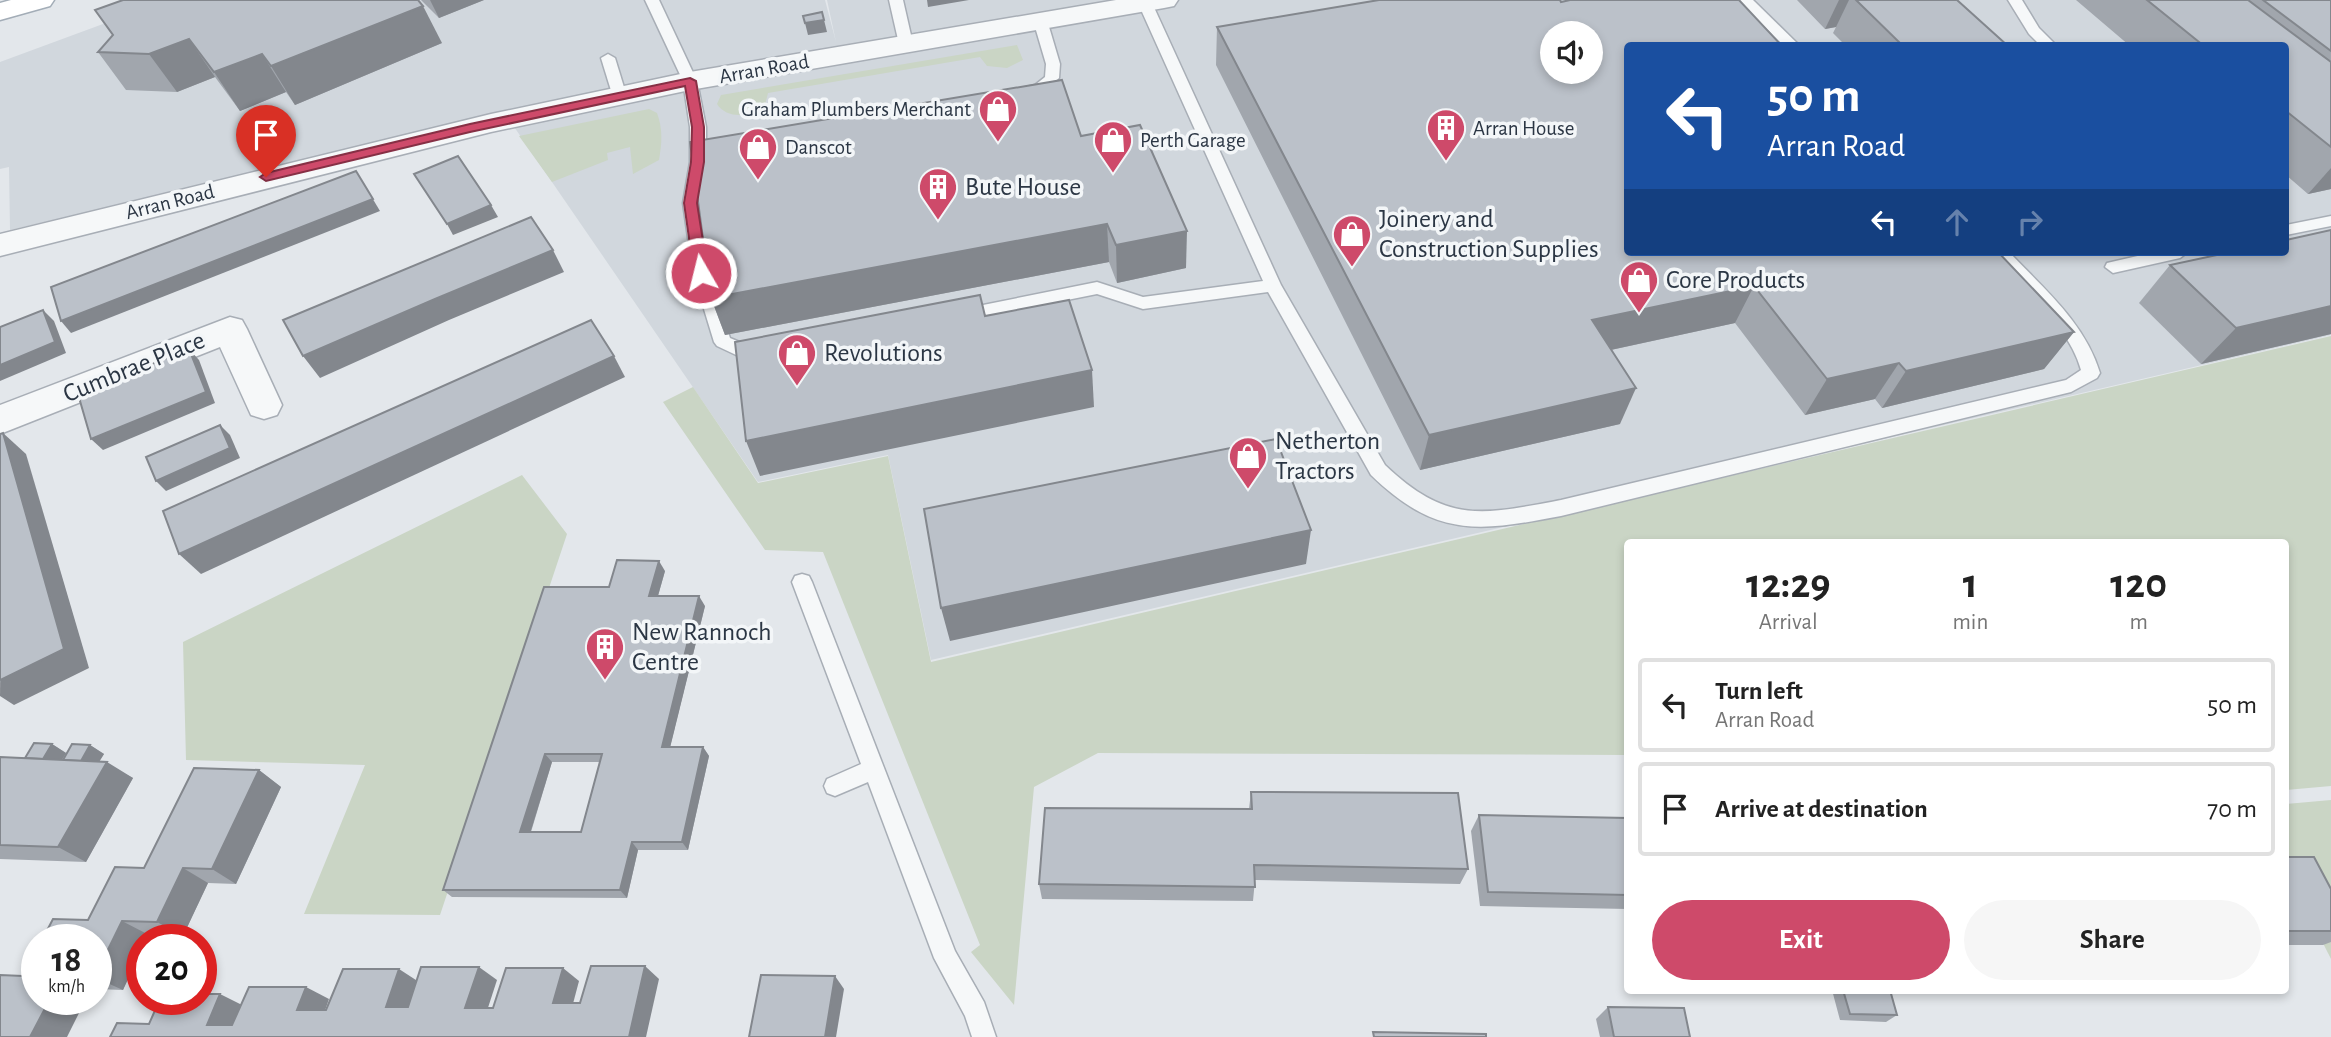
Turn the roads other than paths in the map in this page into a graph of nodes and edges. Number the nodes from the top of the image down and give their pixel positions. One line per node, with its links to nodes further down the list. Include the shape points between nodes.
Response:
1 (40, 0): 7 (main road)
2 (652, 0): 13 (lane)
3 (896, 0): 11 (lane)
4 (1745, 0): 9 (lane)
5 (2015, 0): 10 (lane)
6 (1154, 2): 8 (street, Arran Road); 22 (lane)
7 (0, 12)
8 (1040, 20): 11 (street, Arran Road); 14 (lane, via 1053,64 1052,78 1040,88)
9 (1789, 42)
10 (2046, 42)
11 (906, 44): 13 (street, Arran Road)
12 (608, 58): 15 (lane)
13 (690, 81): 15 (street, Arran Road); 24 (lane, via 704,145 691,203 710,309 723,342 754,358)
14 (1006, 95)
15 (620, 97): 18 (street, Arran Road, via 406,142)
16 (2331, 221): 17 (lane)
17 (2289, 229)
18 (0, 245)
19 (2003, 256): 22 (lane, via 2077,339 2091,373 2071,384 1499,520 1451,520 1401,495 1378,470)
20 (2162, 256): 21 (lane)
21 (2113, 267)
22 (1273, 285): 23 (lane, via 1143,303 1097,288)
23 (946, 319)
24 (768, 355)
25 (264, 405): 26 (street, Cumbrae Place, via 230,329)
26 (0, 420)
27 (802, 582): 28 (lane)
28 (873, 769): 29 (lane); 30 (lane, via 946,958)
29 (835, 786)
30 (984, 1037)

